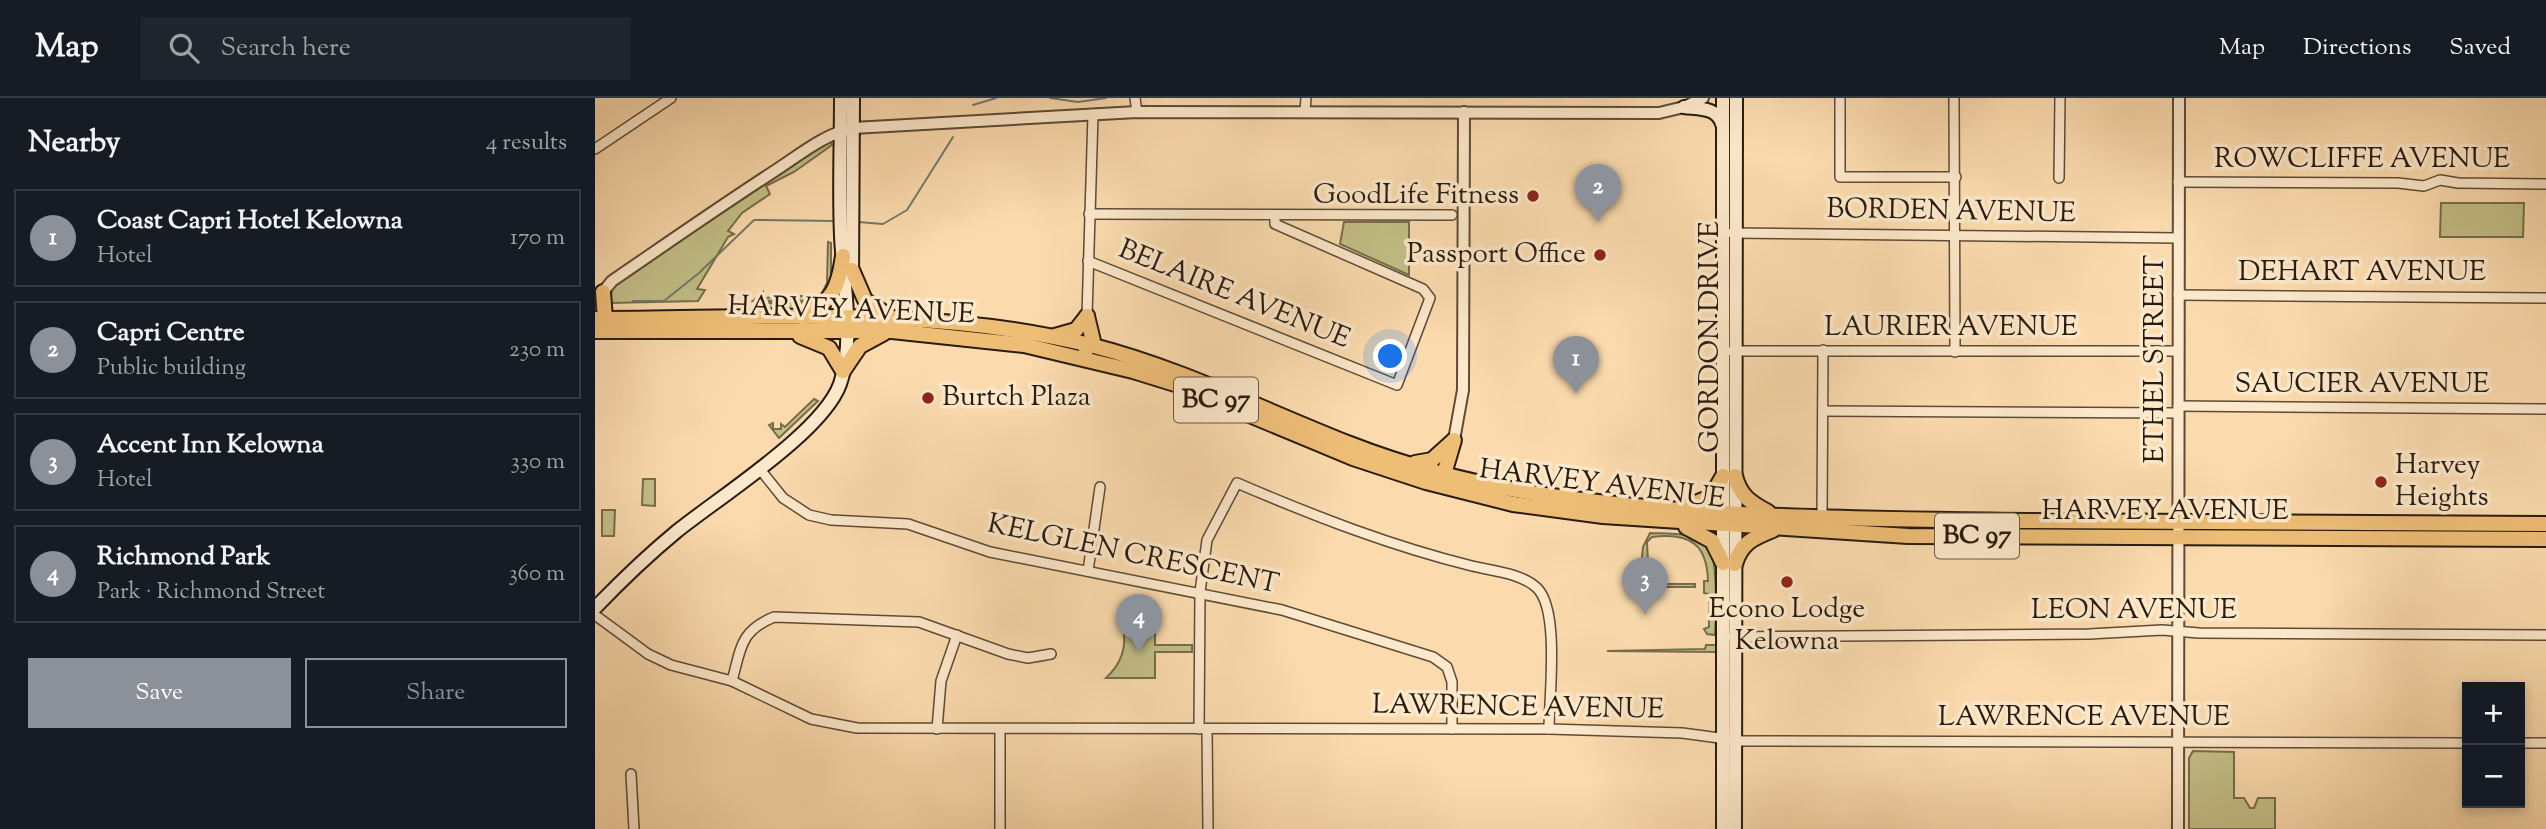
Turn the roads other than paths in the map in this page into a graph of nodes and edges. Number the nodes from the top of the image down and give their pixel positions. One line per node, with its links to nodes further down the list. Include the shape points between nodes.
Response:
1 (650, 98): 15 (street)
2 (671, 98): 15 (street)
3 (841, 98): 20 (main road)
4 (853, 98): 20 (main road)
5 (1135, 98): 17 (street)
6 (1306, 98): 16 (street)
7 (1703, 98): 14 (street)
8 (1723, 98): 21 (main road, GORDON DRIVE)
9 (1736, 98): 30 (main road, GORDON DRIVE)
10 (1840, 98): 23 (street, via 1840,177)
11 (1954, 98): 23 (street)
12 (2060, 98): 24 (street)
13 (2179, 98): 25 (street, ETHEL STREET)
14 (1684, 107): 18 (street, via 1658,113); 21 (main road, via 1712,111 1720,118)
15 (657, 108): 22 (street)
16 (1305, 111): 17 (street); 18 (street)
17 (1137, 112): 19 (street)
18 (1464, 112): 57 (street, via 1463,390)
19 (1093, 114): 20 (street); 27 (street)
20 (847, 129): 32 (main road); 38 (street, via 730,200 612,281)
21 (1723, 131): 30 (main road, GORDON DRIVE)
22 (595, 149)
23 (1956, 177): 31 (street)
24 (2059, 178)
25 (2178, 182): 26 (street, ROWCLIFFE AVENUE); 33 (street, ETHEL STREET)
26 (2546, 184)
27 (1089, 214): 29 (street); 35 (street)
28 (1452, 215): 29 (street)
29 (1275, 216): 35 (street, BELAIRE AVENUE, via 1275,224 1423,289 1430,298 1397,384)
30 (1730, 233): 31 (street, BORDEN AVENUE); 49 (main road, GORDON DRIVE)
31 (1955, 234): 33 (street, BORDEN AVENUE); 51 (street)
32 (847, 236): 34 (main road); 36 (main road)
33 (2178, 238): 37 (street, ETHEL STREET)
34 (843, 256): 41 (highway, via 836,289); 43 (main road)
35 (1088, 261): 40 (street)
36 (852, 270): 43 (main road); 44 (highway, via 865,300)
37 (2178, 295): 39 (street, DEHART AVENUE); 50 (street, ETHEL STREET)
38 (599, 298): 42 (highway)
39 (2546, 298)
40 (1087, 316): 46 (highway, via 1076,330); 47 (highway)
41 (804, 318): 42 (highway, HARVEY AVENUE / BC 97); 43 (highway, HARVEY AVENUE / BC 97)
42 (597, 324): 45 (highway, HARVEY AVENUE / BC 97)
43 (846, 324): 44 (highway, HARVEY AVENUE / BC 97); 45 (highway, HARVEY AVENUE / BC 97); 53 (main road)
44 (892, 325): 46 (highway, HARVEY AVENUE / BC 97, via 997,327); 52 (highway, HARVEY AVENUE / BC 97); 53 (highway, via 860,346)
45 (785, 331): 53 (highway, via 829,348)
46 (1052, 337): 47 (highway, HARVEY AVENUE / BC 97)
47 (1091, 346): 52 (highway); 58 (highway, HARVEY AVENUE / BC 97, via 1201,380 1355,446)
48 (1823, 350): 49 (street, LAURIER AVENUE); 51 (street, LAURIER AVENUE); 56 (street)
49 (1730, 351): 61 (main road, GORDON DRIVE)
50 (2178, 351): 51 (street, LAURIER AVENUE); 55 (street, ETHEL STREET)
51 (1955, 352)
52 (1075, 356): 63 (highway, HARVEY AVENUE / BC 97, via 1175,384 1321,446)
53 (843, 371): 59 (main road, via 828,407)
54 (2546, 409): 55 (street, SAUCIER AVENUE)
55 (2178, 410): 56 (street, SAUCIER AVENUE); 70 (street, ETHEL STREET)
56 (1823, 411): 67 (street)
57 (1454, 440): 58 (highway, via 1432,460); 60 (highway); 62 (highway, via 1460,463)
58 (1412, 464): 60 (highway, HARVEY AVENUE / BC 97)
59 (759, 468): 73 (street, KELGLEN CRESCENT, via 783,498 809,515 908,524 990,552); 75 (main road, via 675,533)
60 (1444, 474): 62 (highway, HARVEY AVENUE / BC 97); 63 (highway)
61 (1729, 476): 65 (highway, via 1710,497); 66 (main road, GORDON DRIVE); 68 (highway, via 1745,498)
62 (1478, 481): 65 (highway, HARVEY AVENUE / BC 97)
63 (1426, 482): 65 (highway, HARVEY AVENUE / BC 97, via 1513,504)
64 (1100, 487): 73 (street)
65 (1677, 515): 66 (highway, HARVEY AVENUE / BC 97); 72 (highway, via 1711,541)
66 (1729, 519): 68 (highway, HARVEY AVENUE / BC 97); 72 (main road, GORDON DRIVE)
67 (1822, 519): 68 (highway, HARVEY AVENUE / BC 97); 70 (highway, HARVEY AVENUE / BC 97)
68 (1775, 523): 70 (highway, HARVEY AVENUE / BC 97, via 1908,536); 72 (highway, via 1745,542)
69 (2546, 524): 70 (highway, HARVEY AVENUE / BC 97)
70 (2179, 529): 71 (highway, HARVEY AVENUE / BC 97); 77 (street, ETHEL STREET)
71 (2546, 539)
72 (1729, 564): 80 (main road, GORDON DRIVE)
73 (1088, 571): 74 (street, KELGLEN CRESCENT)
74 (1201, 592): 85 (street); 86 (street, KELGLEN CRESCENT, via 1282,610 1433,657 1447,667 1452,682); 87 (street, via 1207,540 1237,483 1342,527 1519,578 1538,589 1547,607)
75 (595, 608)
76 (595, 615): 82 (street, LAWRENCE AVENUE, via 671,665)
77 (2177, 630): 79 (street, LEON AVENUE); 80 (street, LEON AVENUE); 89 (street, ETHEL STREET)
78 (957, 635): 81 (street, via 1008,654 1028,658); 82 (street, via 919,622 774,617 757,624 744,638); 83 (street, via 941,681)
79 (2546, 635)
80 (1729, 637): 88 (main road, GORDON DRIVE)
81 (1051, 654)
82 (733, 681): 83 (street, LAWRENCE AVENUE, via 834,726)
83 (936, 729): 84 (street, LAWRENCE AVENUE)
84 (999, 729): 85 (street, LAWRENCE AVENUE); 95 (street)
85 (1203, 729): 86 (street, LAWRENCE AVENUE); 96 (street)
86 (1453, 729): 87 (street, LAWRENCE AVENUE)
87 (1549, 729): 88 (street, LAWRENCE AVENUE, via 1682,733)
88 (1729, 740): 89 (street, LAWRENCE AVENUE); 97 (main road, GORDON DRIVE); 98 (main road, GORDON DRIVE)
89 (2178, 741): 90 (street, LAWRENCE AVENUE); 99 (street, ETHEL STREET)
90 (2462, 743)
91 (2525, 743): 92 (street)
92 (2546, 743)
93 (631, 774): 94 (street)
94 (634, 829)
95 (1000, 829)
96 (1208, 829)
97 (1723, 829)
98 (1735, 829)
99 (2178, 829)

